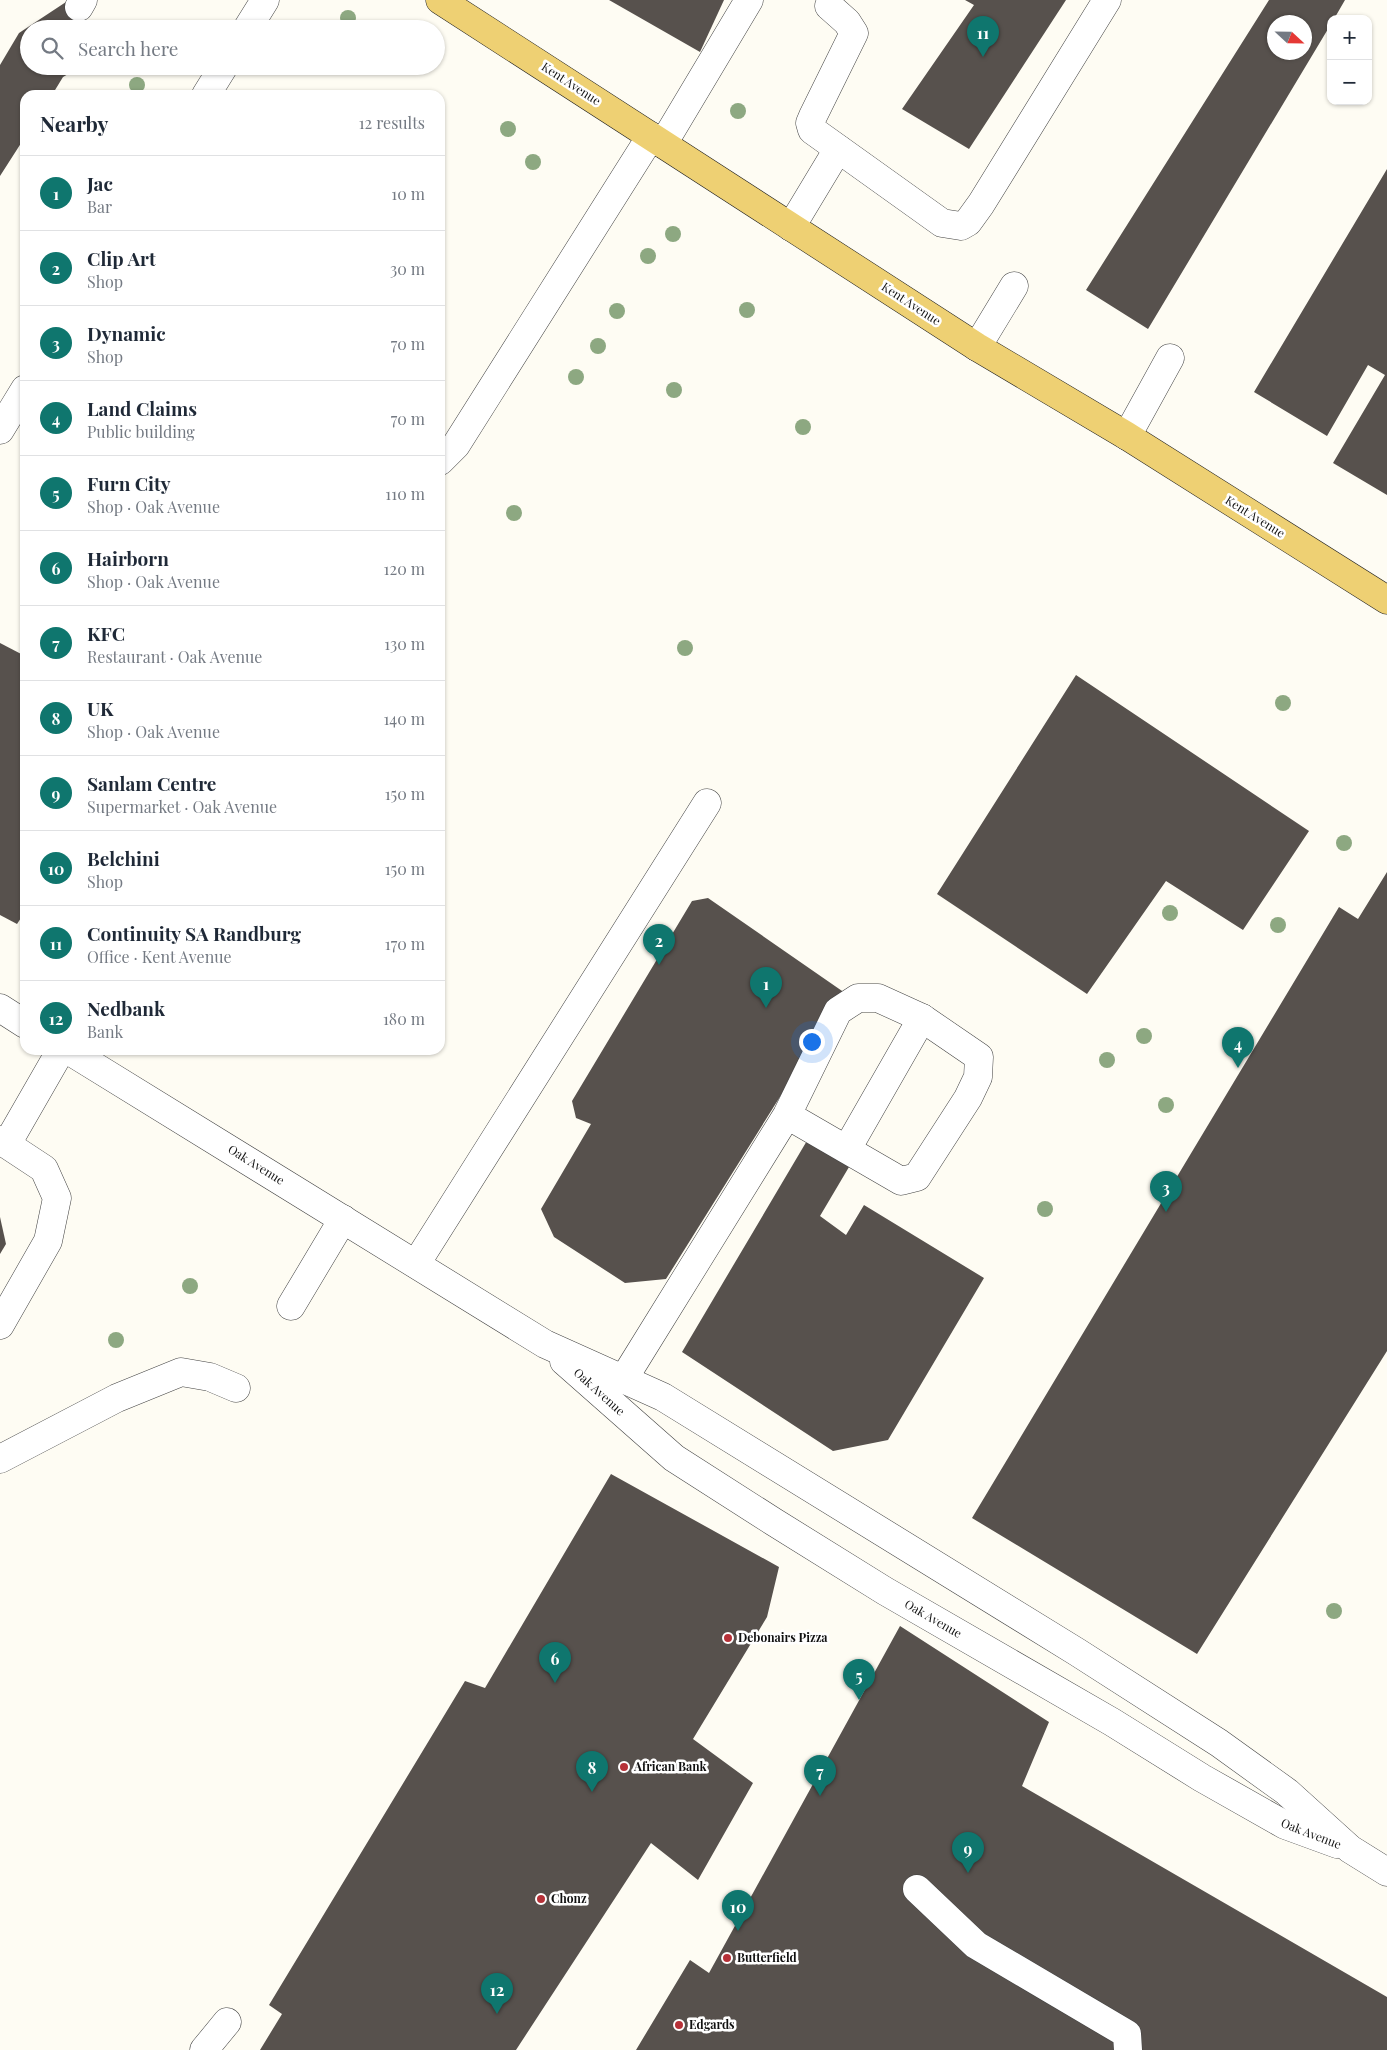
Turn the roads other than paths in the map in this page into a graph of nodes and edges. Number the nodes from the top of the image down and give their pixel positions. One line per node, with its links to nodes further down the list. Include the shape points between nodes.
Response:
1 (265, 0): 6 (street)
2 (440, 0): 9 (main road, Kent Avenue)
3 (749, 0): 9 (street)
4 (1107, 0): 10 (street, via 981,204 961,226 942,223)
5 (829, 6): 10 (street, via 854,33 810,123 812,130)
6 (253, 20)
7 (218, 75): 8 (street)
8 (209, 90)
9 (657, 140): 11 (main road, Kent Avenue); 18 (street, via 456,445)
10 (838, 149): 11 (street)
11 (790, 227): 13 (main road, Kent Avenue)
12 (1014, 286): 13 (street)
13 (977, 347): 17 (main road, Kent Avenue)
14 (1170, 358): 17 (street)
15 (20, 397): 16 (street)
16 (0, 430)
17 (1127, 436): 19 (main road, Kent Avenue)
18 (445, 456)
19 (1387, 600)
20 (707, 803): 30 (street)
21 (0, 1008): 23 (street)
22 (922, 1018): 26 (street, via 878,998 858,998 838,1011); 28 (street); 28 (street, via 979,1057 978,1077 968,1098 918,1177 901,1181)
23 (20, 1021)
24 (58, 1055): 27 (street)
25 (76, 1055): 29 (street, Oak Avenue)
26 (787, 1115): 28 (street); 34 (street)
27 (4, 1142): 32 (street, via 44,1169 57,1198 48,1241)
28 (847, 1149)
29 (343, 1219): 30 (street, Oak Avenue); 31 (street)
30 (416, 1264): 33 (street, Oak Avenue)
31 (291, 1306)
32 (0, 1325)
33 (546, 1344): 34 (street, Oak Avenue); 37 (street, Oak Avenue, via 674,1458 774,1522 1210,1783 1285,1825)
34 (623, 1380): 37 (street, Oak Avenue, via 663,1397 1078,1652 1287,1792)
35 (236, 1388): 36 (street, via 210,1376 181,1372 117,1398)
36 (0, 1459)
37 (1350, 1849): 38 (street, Oak Avenue)
38 (1387, 1872)
39 (917, 1889): 42 (street, via 976,1945 1127,2034)
40 (227, 2022): 41 (street)
41 (204, 2050)
42 (1128, 2050)

